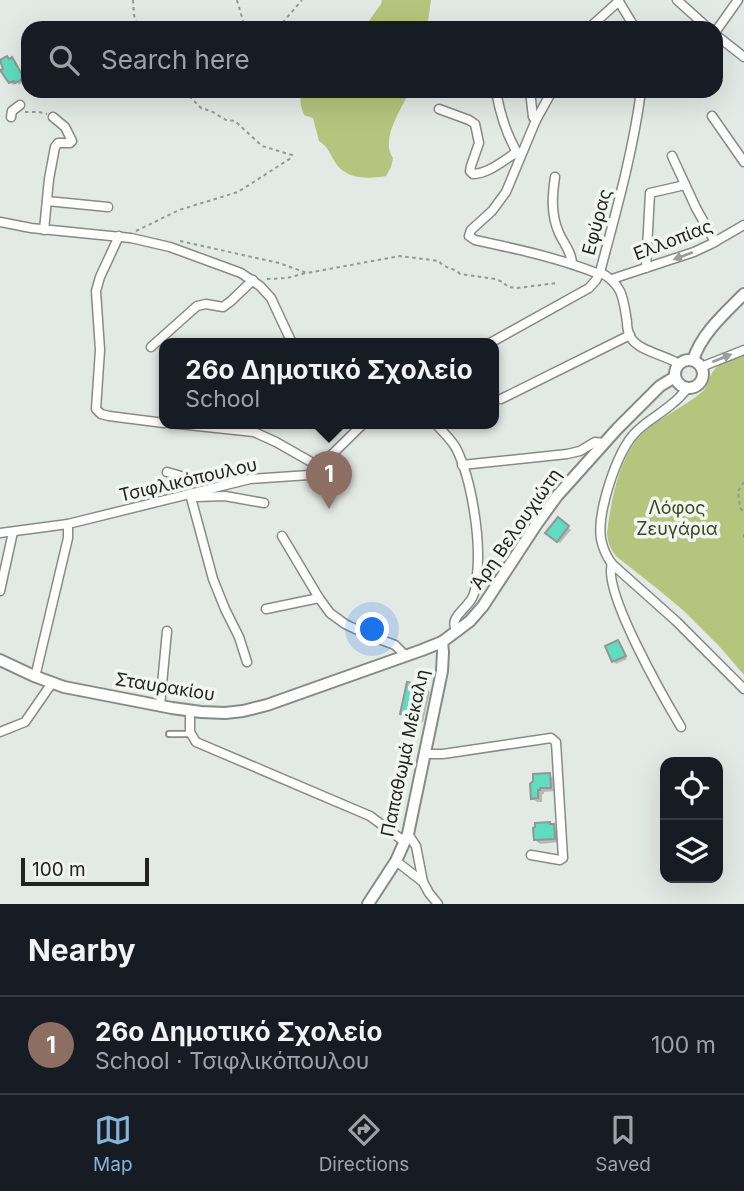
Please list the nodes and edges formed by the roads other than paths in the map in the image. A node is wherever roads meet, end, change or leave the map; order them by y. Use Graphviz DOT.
graph roads {
  1 [pos="677,0"];
  2 [pos="738,0"];
  3 [pos="619,1"];
  4 [pos="597,21"];
  5 [pos="629,21"];
  6 [pos="700,21"];
  7 [pos="723,22"];
  8 [pos="723,39"];
  9 [pos="744,57"];
  10 [pos="498,98"];
  11 [pos="531,98"];
  12 [pos="548,98"];
  13 [pos="640,98"];
  14 [pos="20,105"];
  15 [pos="439,109"];
  16 [pos="712,116"];
  17 [pos="11,117"];
  18 [pos="53,117"];
  19 [pos="537,120"];
  20 [pos="519,155"];
  21 [pos="672,156"];
  22 [pos="744,162"];
  23 [pos="555,177"];
  24 [pos="685,185"];
  25 [pos="47,201"];
  26 [pos="108,207"];
  27 [pos="0,222"];
  28 [pos="744,225"];
  29 [pos="44,230"];
  30 [pos="119,236"];
  31 [pos="715,243"];
  32 [pos="572,264"];
  33 [pos="646,268"];
  34 [pos="599,273"];
  35 [pos="612,279"];
  36 [pos="253,280"];
  37 [pos="744,294"];
  38 [pos="630,335"];
  39 [pos="161,338"];
  40 [pos="290,338"];
  41 [pos="499,338"];
  42 [pos="159,340"];
  43 [pos="151,347"];
  44 [pos="744,350"];
  45 [pos="678,364"];
  46 [pos="697,364"];
  47 [pos="675,377"];
  48 [pos="688,388"];
  49 [pos="501,399"];
  50 [pos="159,422"];
  51 [pos="225,429"];
  52 [pos="358,429"];
  53 [pos="440,429"];
  54 [pos="603,443"];
  55 [pos="462,466"];
  56 [pos="320,467"];
  57 [pos="167,472"];
  58 [pos="256,479"];
  59 [pos="190,494"];
  60 [pos="264,503"];
  61 [pos="68,524"];
  62 [pos="13,532"];
  63 [pos="0,533"];
  64 [pos="282,536"];
  65 [pos="612,564"];
  66 [pos="0,591"];
  67 [pos="318,598"];
  68 [pos="266,608"];
  69 [pos="167,631"];
  70 [pos="457,632"];
  71 [pos="442,642"];
  72 [pos="405,656"];
  73 [pos="0,660"];
  74 [pos="247,662"];
  75 [pos="35,677"];
  76 [pos="52,683"];
  77 [pos="744,689"];
  78 [pos="160,706"];
  79 [pos="190,711"];
  80 [pos="681,727"];
  81 [pos="0,732"];
  82 [pos="169,734"];
  83 [pos="191,734"];
  84 [pos="424,754"];
  85 [pos="406,838"];
  86 [pos="531,855"];
  87 [pos="396,861"];
  88 [pos="423,882"];
  89 [pos="368,904"];
  90 [pos="438,904"];
  1 -- 6 [label="street"];
  2 -- 7 [label="street"];
  3 -- 4 [label="street"];
  3 -- 5 [label="street"];
  8 -- 9 [label="street"];
  10 -- 20 [label="street"];
  11 -- 19 [label="street"];
  12 -- 19 [label="street"];
  13 -- 34 [label="street, Εφύρας"];
  14 -- 17 [label="street"];
  15 -- 20 [label="street"];
  16 -- 22 [label="street"];
  18 -- 25 [label="street"];
  19 -- 20 [label="street"];
  20 -- 32 [label="street"];
  21 -- 24 [label="street"];
  23 -- 32 [label="street"];
  24 -- 31 [label="street"];
  24 -- 33 [label="street"];
  25 -- 26 [label="street"];
  25 -- 29 [label="street"];
  27 -- 29 [label="street"];
  28 -- 31 [label="street, Ελλοπίας"];
  29 -- 30 [label="street"];
  30 -- 36 [label="street"];
  30 -- 50 [label="street"];
  31 -- 33 [label="street, Ελλοπίας, one-way"];
  32 -- 34 [label="street"];
  33 -- 35 [label="street, Ελλοπίας"];
  34 -- 35 [label="street, Εφύρας"];
  34 -- 41 [label="street"];
  35 -- 38 [label="street, Εφύρας"];
  36 -- 39 [label="street"];
  36 -- 40 [label="street"];
  37 -- 46 [label="street"];
  38 -- 45 [label="street"];
  38 -- 49 [label="street"];
  42 -- 43 [label="street"];
  46 -- 44 [label="street, one-way"];
  45 -- 46 [label="street"];
  45 -- 47 [label="street"];
  46 -- 48 [label="street"];
  47 -- 48 [label="street"];
  47 -- 54 [label="street, Άρη Βελουχιώτη"];
  48 -- 65 [label="street"];
  51 -- 56 [label="street"];
  52 -- 56 [label="street, Τσιφλικόπουλου"];
  53 -- 55 [label="street"];
  54 -- 55 [label="street"];
  54 -- 70 [label="street, Άρη Βελουχιώτη"];
  55 -- 70 [label="street"];
  56 -- 58 [label="street, Τσιφλικόπουλου"];
  57 -- 58 [label="street"];
  58 -- 59 [label="street, Τσιφλικόπουλου"];
  59 -- 60 [label="street"];
  59 -- 61 [label="street, Τσιφλικόπουλου"];
  59 -- 74 [label="street"];
  61 -- 62 [label="street, Τσιφλικόπουλου"];
  61 -- 75 [label="street"];
  62 -- 63 [label="street, Τσιφλικόπουλου"];
  62 -- 66 [label="street"];
  64 -- 67 [label="street"];
  65 -- 77 [label="street"];
  65 -- 80 [label="street"];
  67 -- 68 [label="street"];
  67 -- 72 [label="street"];
  69 -- 78 [label="street"];
  70 -- 71 [label="street, Άρη Βελουχιώτη"];
  71 -- 72 [label="street, Άρη Βελουχιώτη"];
  71 -- 84 [label="street, Παπαθωμά Μέκαλη"];
  72 -- 79 [label="street, Σταυρακίου"];
  73 -- 75 [label="street, Σταυρακίου"];
  75 -- 76 [label="street, Σταυρακίου"];
  76 -- 78 [label="street, Σταυρακίου"];
  76 -- 81 [label="street"];
  78 -- 79 [label="street, Σταυρακίου"];
  79 -- 83 [label="street"];
  82 -- 83 [label="lane"];
  83 -- 85 [label="street"];
  84 -- 85 [label="street, Παπαθωμά Μέκαλη"];
  84 -- 86 [label="street"];
  85 -- 87 [label="street, Παπαθωμά Μέκαλη"];
  85 -- 88 [label="street"];
  87 -- 88 [label="street"];
  87 -- 89 [label="street, Παπαθωμά Μέκαλη"];
  88 -- 90 [label="street"];
}
